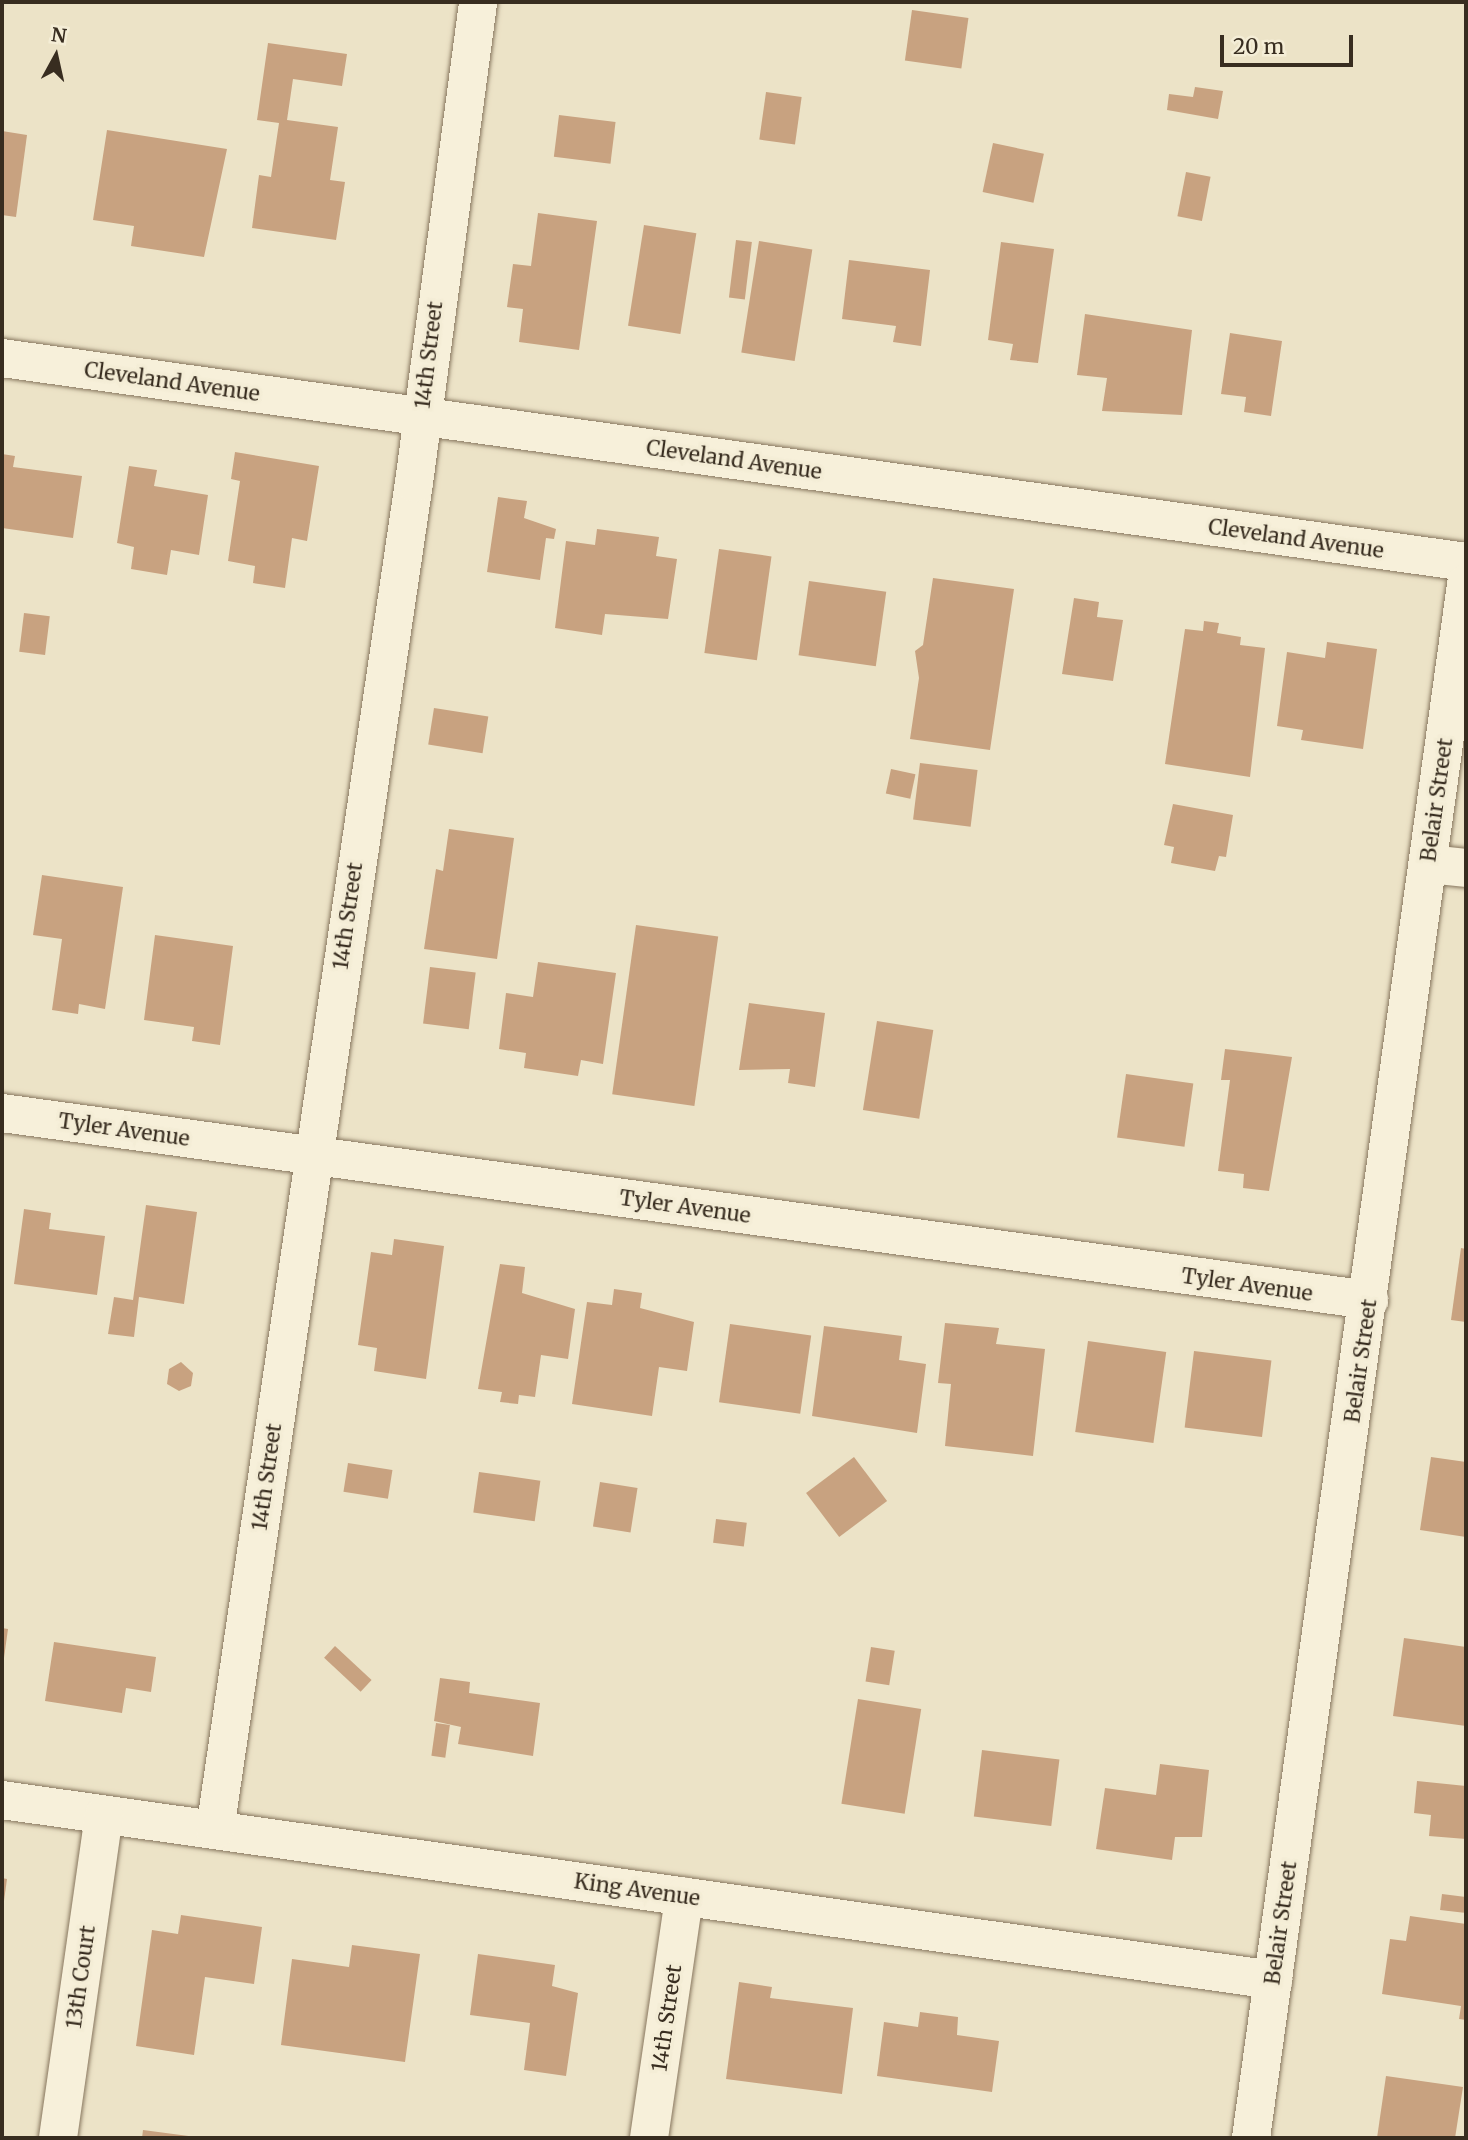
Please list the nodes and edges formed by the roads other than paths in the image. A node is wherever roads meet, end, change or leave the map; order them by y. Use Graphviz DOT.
graph roads {
  1 [pos="478,2"];
  2 [pos="2,358"];
  3 [pos="421,416"];
  4 [pos="1466,562"];
  5 [pos="1466,584"];
  6 [pos="1455,752"];
  7 [pos="1428,864"];
  8 [pos="1466,868"];
  9 [pos="2,1113"];
  10 [pos="314,1156"];
  11 [pos="1369,1300"];
  12 [pos="2,1800"];
  13 [pos="104,1815"];
  14 [pos="215,1830"];
  15 [pos="684,1897"];
  16 [pos="1273,1980"];
  17 [pos="58,2138"];
  18 [pos="649,2138"];
  19 [pos="1251,2138"];
  1 -- 3 [label="street, 14th Street"];
  2 -- 3 [label="street, Cleveland Avenue"];
  3 -- 4 [label="street, Cleveland Avenue"];
  3 -- 10 [label="street, 14th Street"];
  5 -- 6 [label="street, Belair Street"];
  6 -- 7 [label="street, Belair Street"];
  7 -- 8 [label="street"];
  7 -- 11 [label="street, Belair Street"];
  9 -- 10 [label="street, Tyler Avenue"];
  10 -- 11 [label="street, Tyler Avenue"];
  10 -- 14 [label="street, 14th Street"];
  11 -- 16 [label="street, Belair Street"];
  12 -- 13 [label="street, King Avenue"];
  13 -- 14 [label="street, King Avenue"];
  13 -- 17 [label="street, 13th Court"];
  14 -- 15 [label="street, King Avenue"];
  15 -- 16 [label="street, King Avenue"];
  15 -- 18 [label="street, 14th Street"];
  16 -- 19 [label="street, Belair Street"];
}
